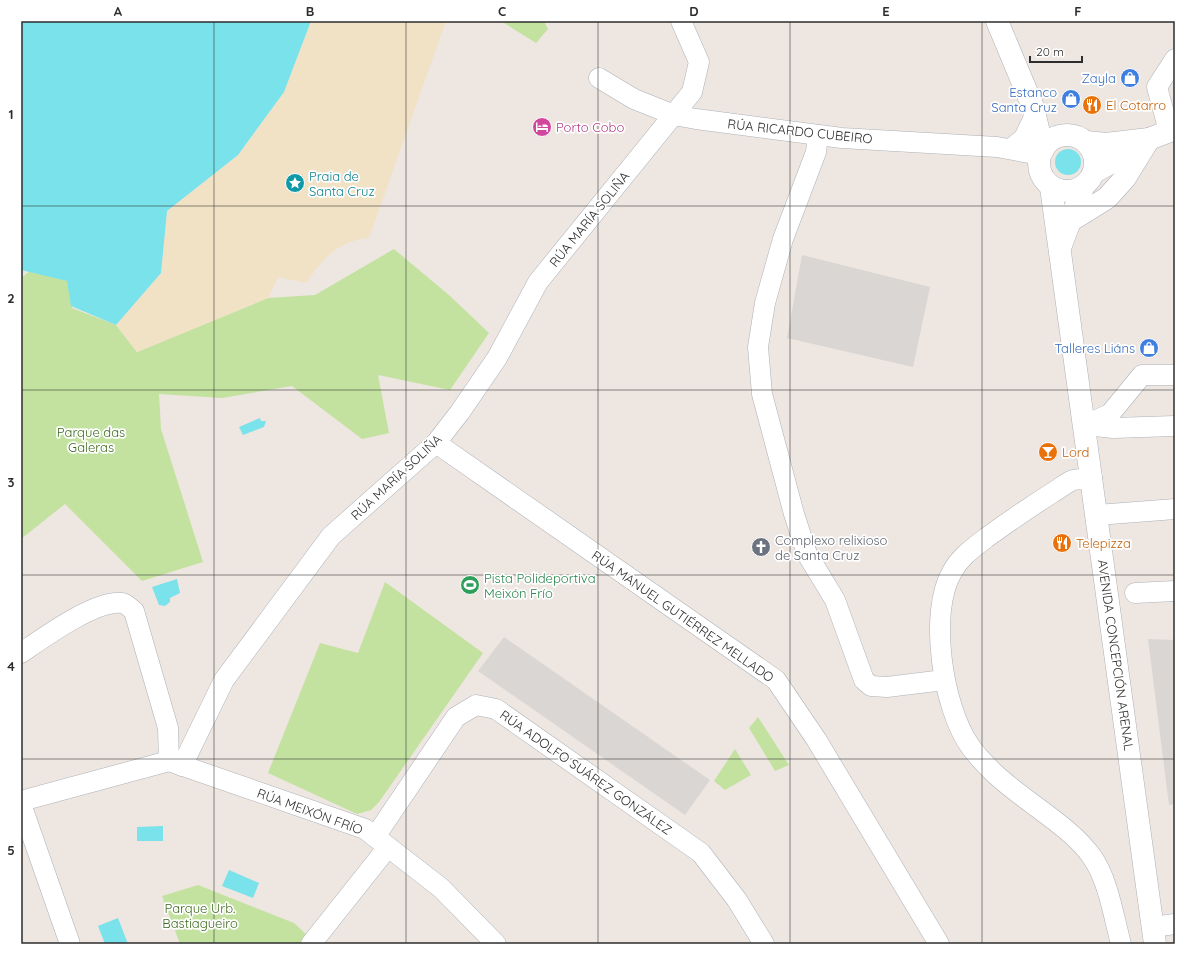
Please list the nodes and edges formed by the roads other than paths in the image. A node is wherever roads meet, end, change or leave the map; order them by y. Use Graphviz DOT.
graph roads {
  1 [pos="681,21"];
  2 [pos="997,21"];
  3 [pos="1175,59"];
  4 [pos="599,78"];
  5 [pos="1034,111"];
  6 [pos="674,115"];
  7 [pos="818,135"];
  8 [pos="1061,136"];
  9 [pos="1159,136"];
  10 [pos="1086,142"];
  11 [pos="1011,149"];
  12 [pos="1041,152"];
  13 [pos="1088,180"];
  14 [pos="1051,186"];
  15 [pos="1070,221"];
  16 [pos="1060,248"];
  17 [pos="1175,375"];
  18 [pos="1085,425"];
  19 [pos="1175,426"];
  20 [pos="436,443"];
  21 [pos="1092,478"];
  22 [pos="1175,509"];
  23 [pos="1097,515"];
  24 [pos="1175,591"];
  25 [pos="1135,593"];
  26 [pos="21,653"];
  27 [pos="944,680"];
  28 [pos="176,763"];
  29 [pos="21,801"];
  30 [pos="21,804"];
  31 [pos="382,842"];
  32 [pos="1175,924"];
  33 [pos="1154,935"];
  34 [pos="70,944"];
  35 [pos="311,944"];
  36 [pos="496,944"];
  37 [pos="764,944"];
  38 [pos="939,944"];
  39 [pos="1121,944"];
  1 -- 6 [label="street, RÚA MARÍA SOLIÑA"];
  2 -- 5 [label="main road, AVENIDA CONCEPCIÓN ARENAL"];
  3 -- 9 [label="street"];
  4 -- 6 [label="street, RÚA RICARDO CUBEIRO"];
  5 -- 8 [label="main road, AVENIDA CONCEPCIÓN ARENAL"];
  5 -- 11 [label="street"];
  5 -- 12 [label="main road, AVENIDA CONCEPCIÓN ARENAL"];
  6 -- 7 [label="street, RÚA RICARDO CUBEIRO"];
  6 -- 20 [label="street, RÚA MARÍA SOLIÑA"];
  7 -- 11 [label="street, RÚA RICARDO CUBEIRO"];
  7 -- 27 [label="street"];
  8 -- 10 [label="main road"];
  8 -- 12 [label="main road"];
  9 -- 10 [label="main road"];
  9 -- 13 [label="main road"];
  9 -- 15 [label="main road"];
  10 -- 13 [label="main road, AVENIDA CONCEPCIÓN ARENAL"];
  11 -- 12 [label="street, RÚA RICARDO CUBEIRO"];
  12 -- 14 [label="main road, AVENIDA CONCEPCIÓN ARENAL"];
  13 -- 14 [label="main road"];
  13 -- 15 [label="main road, AVENIDA CONCEPCIÓN ARENAL"];
  14 -- 16 [label="main road, AVENIDA CONCEPCIÓN ARENAL"];
  15 -- 16 [label="main road, AVENIDA CONCEPCIÓN ARENAL"];
  16 -- 18 [label="main road, AVENIDA CONCEPCIÓN ARENAL"];
  17 -- 18 [label="street"];
  18 -- 19 [label="street"];
  18 -- 21 [label="main road, AVENIDA CONCEPCIÓN ARENAL"];
  20 -- 28 [label="street, RÚA MARÍA SOLIÑA"];
  20 -- 38 [label="street, RÚA MANUEL GUTIÉRREZ MELLADO"];
  21 -- 23 [label="main road, AVENIDA CONCEPCIÓN ARENAL"];
  21 -- 27 [label="street"];
  22 -- 23 [label="street"];
  23 -- 33 [label="main road, AVENIDA CONCEPCIÓN ARENAL"];
  24 -- 25 [label="street"];
  26 -- 28 [label="street"];
  27 -- 39 [label="street"];
  28 -- 29 [label="street"];
  28 -- 31 [label="street, RÚA MEIXÓN FRÍO"];
  30 -- 34 [label="street"];
  31 -- 35 [label="street, RÚA ADOLFO SUÁREZ GONZÁLEZ"];
  31 -- 36 [label="street, RÚA MEIXÓN FRÍO"];
  31 -- 37 [label="street, RÚA ADOLFO SUÁREZ GONZÁLEZ"];
  32 -- 33 [label="street"];
}
